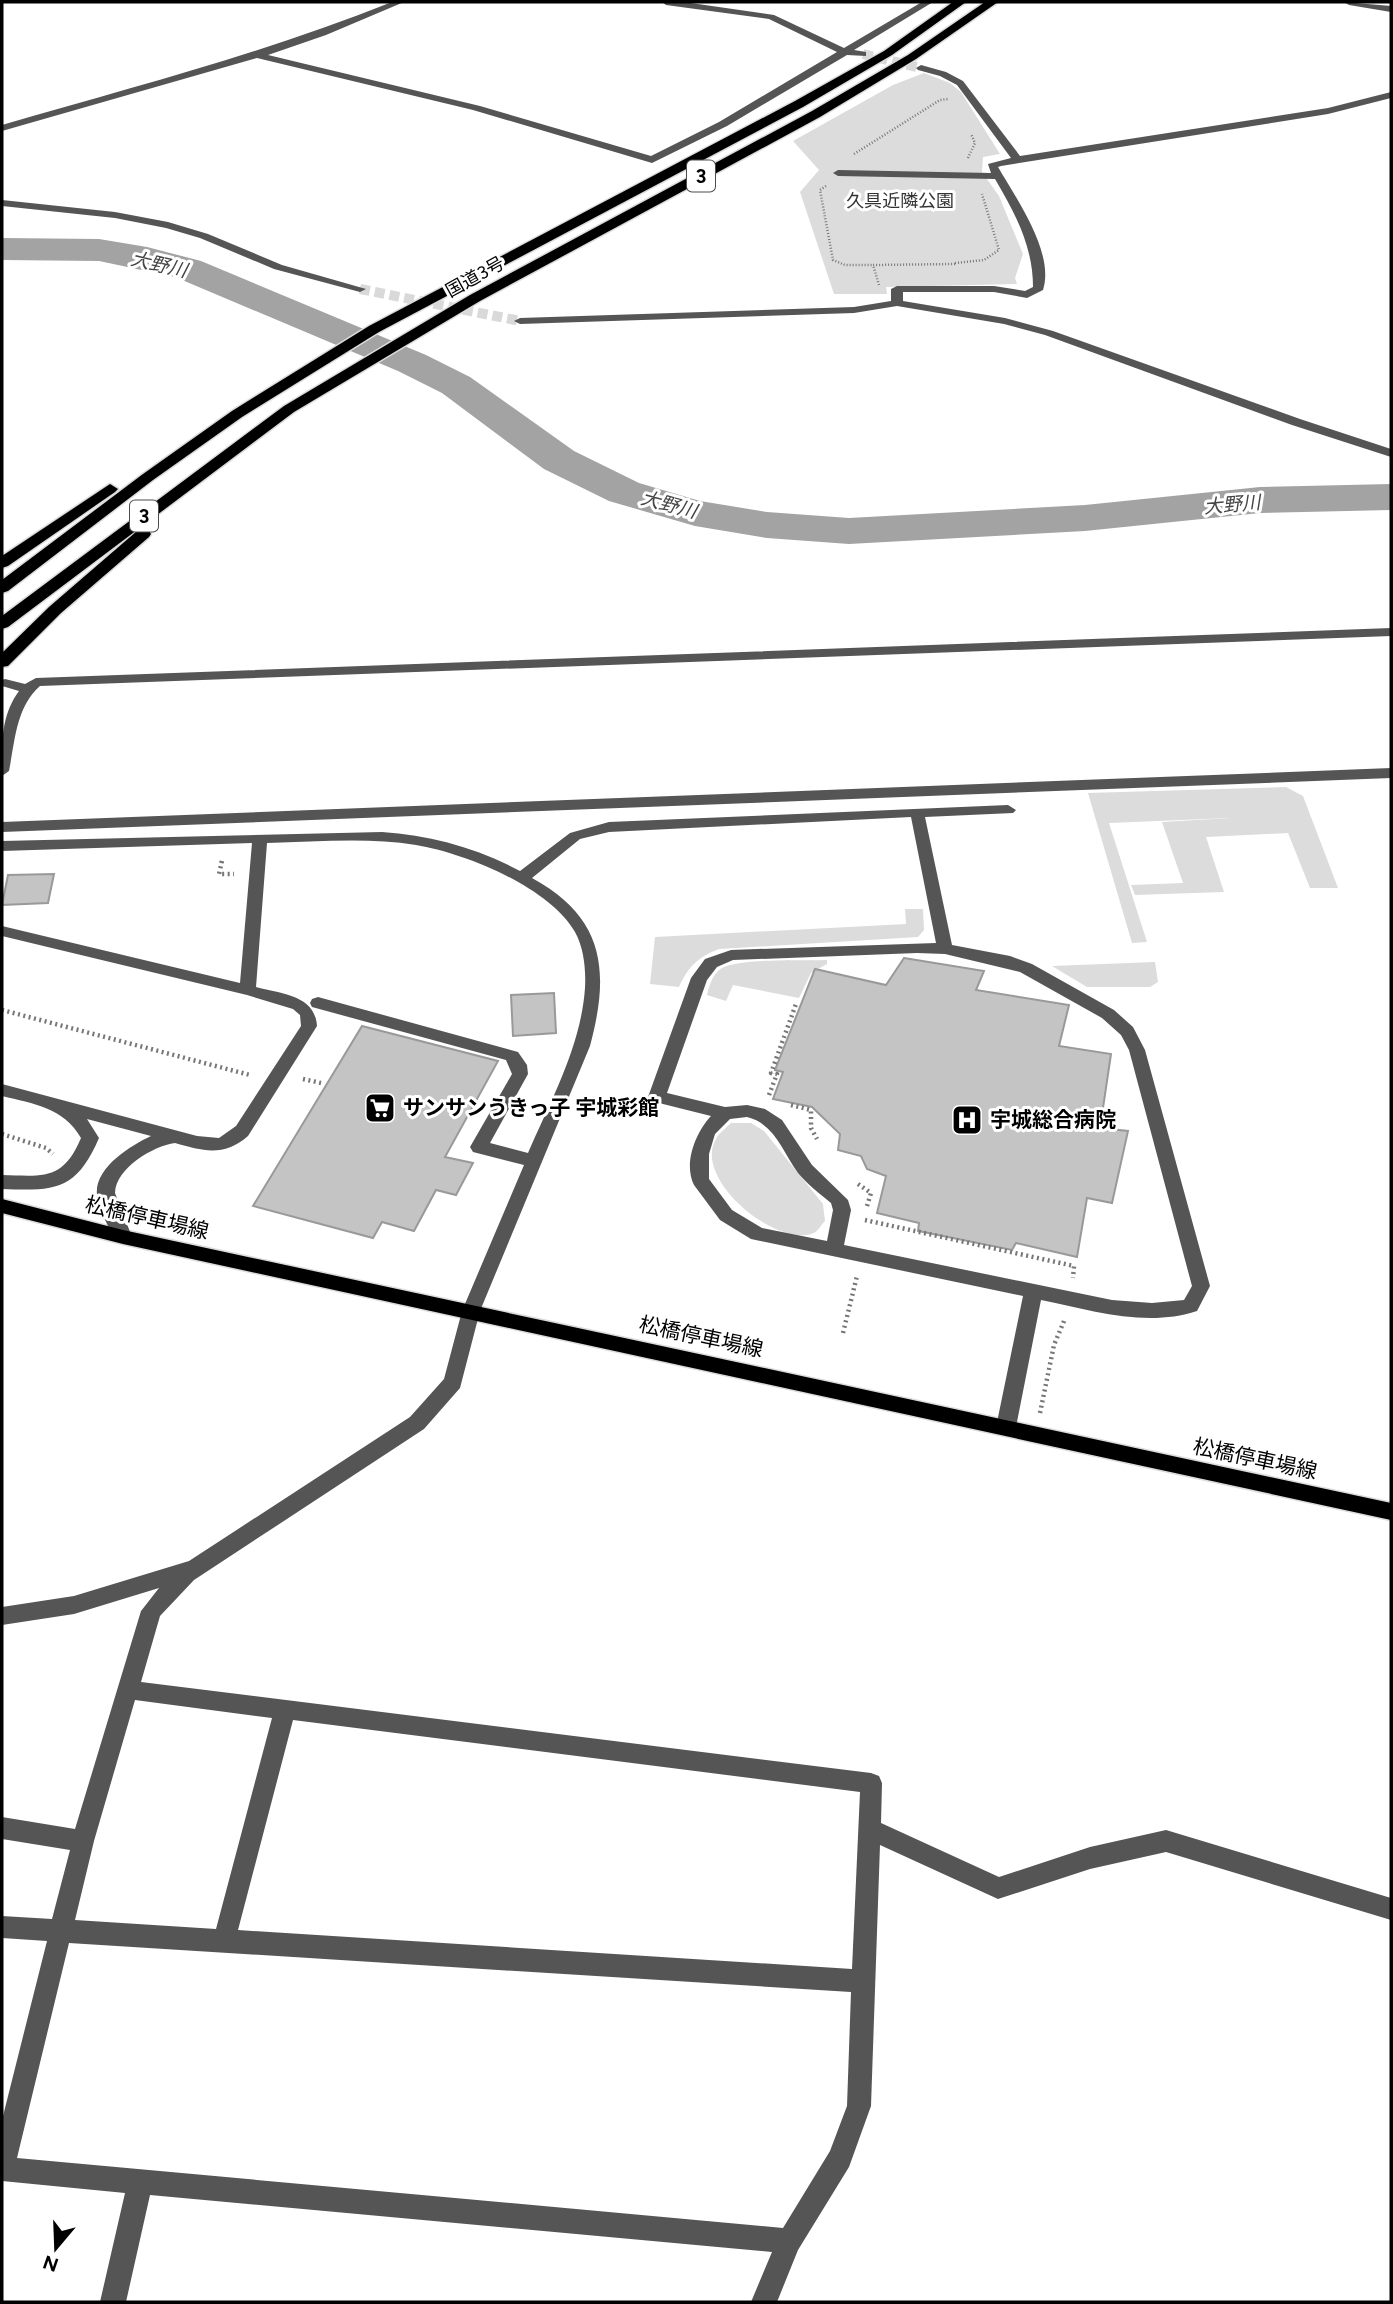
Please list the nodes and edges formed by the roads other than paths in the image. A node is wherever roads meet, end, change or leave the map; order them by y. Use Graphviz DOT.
graph roads {
  1 [pos="399,2"];
  2 [pos="667,2"];
  3 [pos="928,2"];
  4 [pos="960,2"];
  5 [pos="992,2"];
  6 [pos="1349,2"];
  7 [pos="1391,9"];
  8 [pos="842,51"];
  9 [pos="863,54"];
  10 [pos="257,55"];
  11 [pos="921,68"];
  12 [pos="1391,95"];
  13 [pos="2,128"];
  14 [pos="1017,159"];
  15 [pos="995,171"];
  16 [pos="837,178"];
  17 [pos="2,203"];
  18 [pos="360,289"];
  19 [pos="897,303"];
  20 [pos="520,321"];
  21 [pos="294,412"];
  22 [pos="237,414"];
  23 [pos="1391,453"];
  24 [pos="2,563"];
  25 [pos="2,588"];
  26 [pos="2,625"];
  27 [pos="1391,632"];
  28 [pos="2,662"];
  29 [pos="5,683"];
  30 [pos="26,689"];
  31 [pos="7,723"];
  32 [pos="2,771"];
  33 [pos="1391,773"];
  34 [pos="1008,810"];
  35 [pos="917,812"];
  36 [pos="2,827"];
  37 [pos="260,839"];
  38 [pos="2,846"];
  39 [pos="520,879"];
  40 [pos="2,931"];
  41 [pos="945,949"];
  42 [pos="248,990"];
  43 [pos="318,1003"];
  44 [pos="2,1090"];
  45 [pos="65,1106"];
  46 [pos="725,1113"];
  47 [pos="174,1136"];
  48 [pos="535,1161"];
  49 [pos="2,1182"];
  50 [pos="2,1206"];
  51 [pos="123,1237"];
  52 [pos="834,1250"];
  53 [pos="1033,1291"];
  54 [pos="471,1311"];
  55 [pos="1006,1427"];
  56 [pos="1391,1512"];
  57 [pos="188,1573"];
  58 [pos="2,1616"];
  59 [pos="129,1690"];
  60 [pos="285,1710"];
  61 [pos="2,1828"];
  62 [pos="869,1829"];
  63 [pos="83,1841"];
  64 [pos="1391,1909"];
  65 [pos="2,1927"];
  66 [pos="61,1931"];
  67 [pos="224,1941"];
  68 [pos="863,1981"];
  69 [pos="2,2168"];
  70 [pos="139,2182"];
  71 [pos="789,2241"];
  72 [pos="113,2302"];
  73 [pos="764,2302"];
  1 -- 10 [label="street"];
  2 -- 8 [label="street"];
  3 -- 8 [label="street"];
  4 -- 22 [label="highway, 国道3号 / 3"];
  5 -- 21 [label="highway, 国道3号 / 3"];
  6 -- 7 [label="street"];
  8 -- 9 [label="street"];
  8 -- 10 [label="street"];
  10 -- 13 [label="street"];
  11 -- 14 [label="street"];
  12 -- 14 [label="street"];
  14 -- 15 [label="street"];
  15 -- 16 [label="street"];
  15 -- 19 [label="street"];
  17 -- 18 [label="street"];
  19 -- 20 [label="street"];
  19 -- 23 [label="street"];
  21 -- 26 [label="highway, 3"];
  21 -- 28 [label="highway"];
  22 -- 24 [label="highway"];
  22 -- 25 [label="highway, 国道3号 / 3"];
  27 -- 30 [label="street"];
  29 -- 30 [label="street"];
  30 -- 31 [label="street"];
  31 -- 32 [label="street"];
  33 -- 36 [label="street"];
  34 -- 35 [label="street"];
  35 -- 39 [label="street"];
  35 -- 41 [label="street"];
  37 -- 38 [label="street"];
  37 -- 39 [label="street"];
  37 -- 42 [label="street"];
  39 -- 48 [label="street"];
  40 -- 42 [label="street"];
  41 -- 46 [label="street"];
  41 -- 53 [label="street"];
  42 -- 47 [label="street"];
  43 -- 48 [label="street"];
  44 -- 45 [label="street"];
  45 -- 47 [label="street"];
  45 -- 49 [label="street"];
  46 -- 52 [label="street"];
  46 -- 52 [label="street"];
  47 -- 51 [label="street"];
  48 -- 54 [label="street"];
  50 -- 51 [label="main road, 松橋停車場線"];
  51 -- 54 [label="main road, 松橋停車場線"];
  52 -- 53 [label="street"];
  53 -- 55 [label="street"];
  54 -- 55 [label="main road, 松橋停車場線"];
  54 -- 57 [label="street"];
  55 -- 56 [label="main road, 松橋停車場線"];
  57 -- 58 [label="street"];
  57 -- 59 [label="street"];
  59 -- 60 [label="street"];
  59 -- 63 [label="street"];
  60 -- 62 [label="street"];
  60 -- 67 [label="street"];
  61 -- 63 [label="street"];
  62 -- 64 [label="street"];
  62 -- 68 [label="street"];
  63 -- 66 [label="street"];
  65 -- 66 [label="street"];
  66 -- 67 [label="street"];
  66 -- 69 [label="street"];
  67 -- 68 [label="street"];
  68 -- 71 [label="street"];
  69 -- 70 [label="street"];
  70 -- 71 [label="street"];
  70 -- 72 [label="street"];
  71 -- 73 [label="street"];
}
